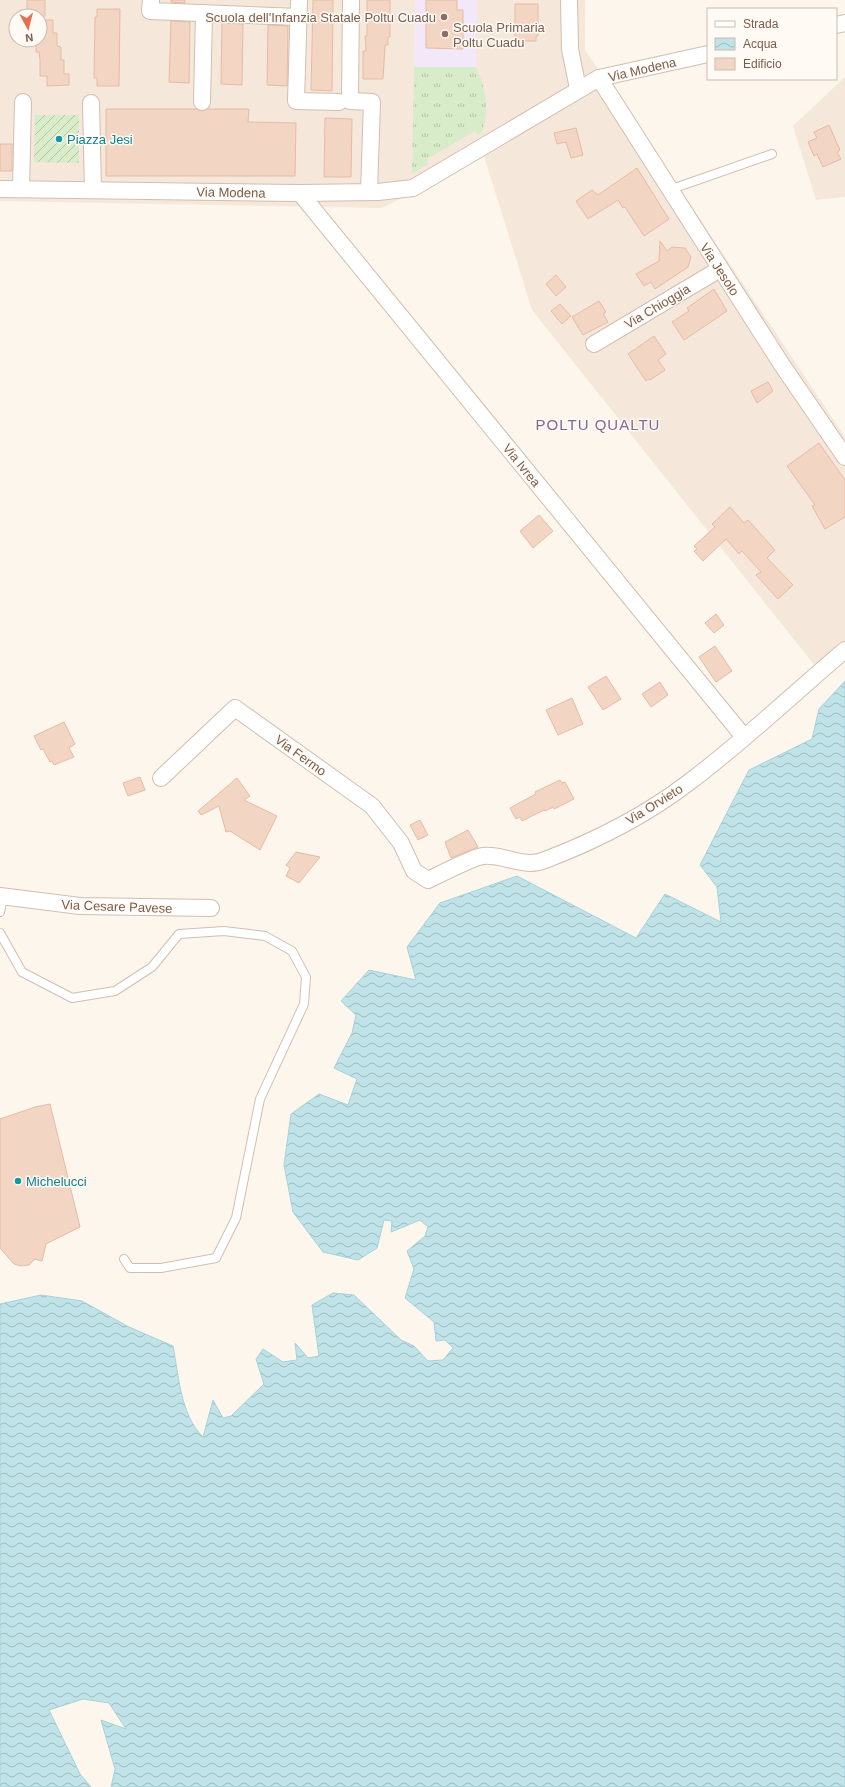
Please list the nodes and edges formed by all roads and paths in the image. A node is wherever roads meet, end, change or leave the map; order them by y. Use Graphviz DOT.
graph roads {
  1 [pos="151,0"];
  2 [pos="299,0"];
  3 [pos="351,0"];
  4 [pos="569,0"];
  5 [pos="204,13"];
  6 [pos="299,17"];
  7 [pos="707,54"];
  8 [pos="599,78"];
  9 [pos="578,89"];
  10 [pos="23,102"];
  11 [pos="202,102"];
  12 [pos="339,102"];
  13 [pos="92,103"];
  14 [pos="772,154"];
  15 [pos="0,189"];
  16 [pos="21,189"];
  17 [pos="93,190"];
  18 [pos="669,190"];
  19 [pos="369,192"];
  20 [pos="300,193"];
  21 [pos="720,269"];
  22 [pos="594,344"];
  23 [pos="845,457"];
  24 [pos="845,650"];
  25 [pos="744,736"];
  26 [pos="161,778"];
  27 [pos="428,880"];
  28 [pos="1,896"];
  29 [pos="211,908"];
  30 [pos="0,912"];
  31 [pos="0,933"];
  32 [pos="124,1259"];
  1 -- 5 [label="street"];
  2 -- 6 [label="street"];
  3 -- 19 [label="street"];
  4 -- 9 [label="street"];
  5 -- 6 [label="street"];
  5 -- 11 [label="street"];
  6 -- 12 [label="street"];
  7 -- 8 [label="street, Via Modena"];
  8 -- 9 [label="street, Via Modena"];
  8 -- 18 [label="street, Via Jesolo"];
  9 -- 19 [label="street, Via Modena"];
  10 -- 16 [label="street"];
  13 -- 17 [label="street"];
  14 -- 18 [label="lane"];
  15 -- 16 [label="street, Via Modena"];
  16 -- 17 [label="street, Via Modena"];
  17 -- 20 [label="street, Via Modena"];
  18 -- 21 [label="street, Via Jesolo"];
  19 -- 20 [label="street, Via Modena"];
  20 -- 25 [label="street, Via Ivrea"];
  21 -- 22 [label="street, Via Chioggia"];
  21 -- 23 [label="street, Via Jesolo"];
  24 -- 25 [label="street, Via Orvieto"];
  25 -- 27 [label="street, Via Orvieto"];
  26 -- 27 [label="street, Via Fermo"];
  28 -- 29 [label="street, Via Cesare Pavese"];
  28 -- 30 [label="lane"];
  31 -- 32 [label="lane"];
}
